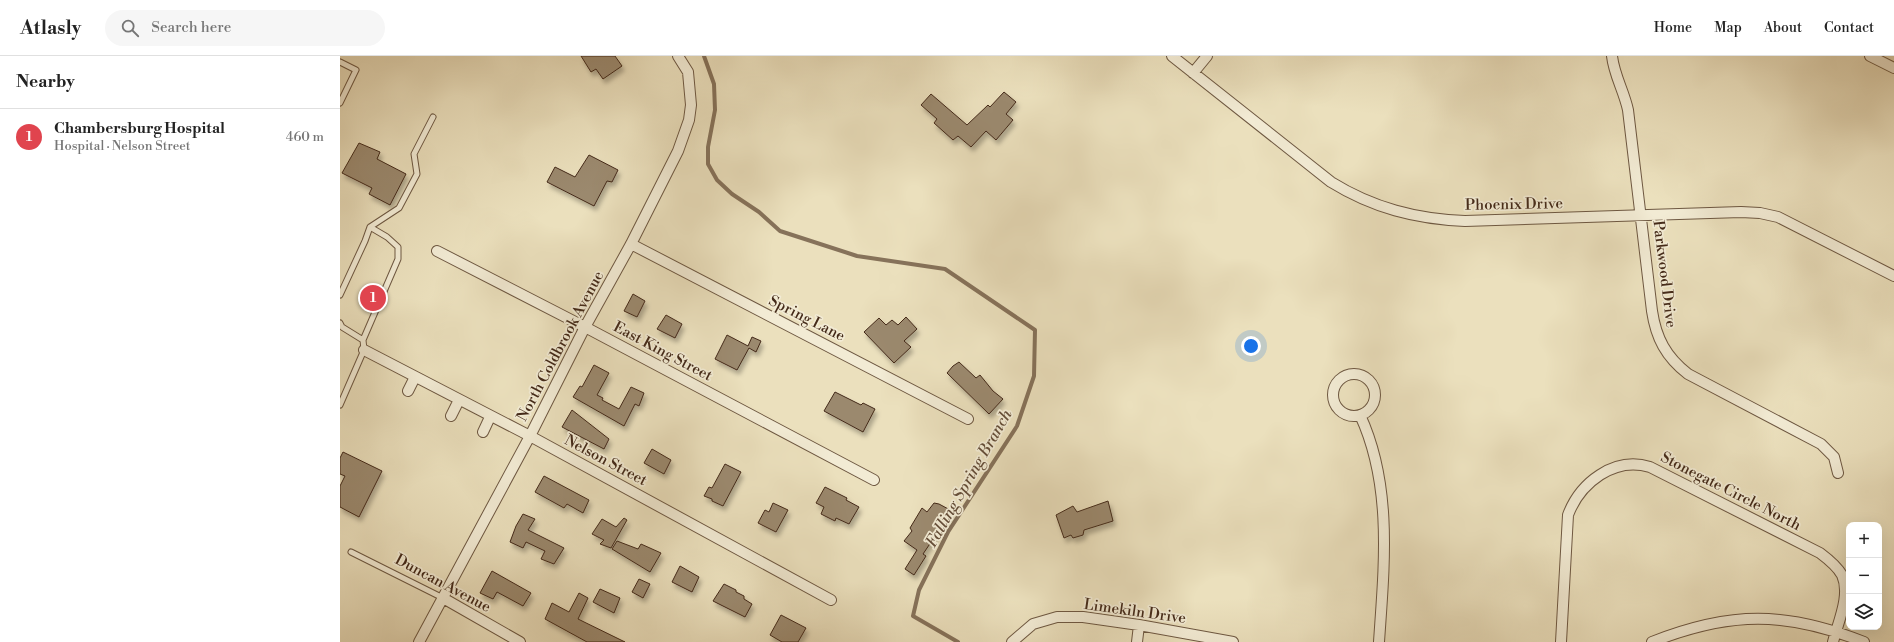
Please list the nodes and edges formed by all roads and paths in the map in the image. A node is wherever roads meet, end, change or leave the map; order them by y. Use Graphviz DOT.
graph roads {
  1 [pos="678,56"];
  2 [pos="1172,56"];
  3 [pos="1207,56"];
  4 [pos="1612,56"];
  5 [pos="1870,56"];
  6 [pos="340,62"];
  7 [pos="1894,68"];
  8 [pos="1193,73"];
  9 [pos="340,103"];
  10 [pos="433,117"];
  11 [pos="1642,215"];
  12 [pos="370,227"];
  13 [pos="631,244"];
  14 [pos="437,251"];
  15 [pos="1894,276"];
  16 [pos="340,295"];
  17 [pos="340,323"];
  18 [pos="585,327"];
  19 [pos="364,345"];
  20 [pos="415,377"];
  21 [pos="408,391"];
  22 [pos="459,400"];
  23 [pos="340,405"];
  24 [pos="1360,415"];
  25 [pos="451,416"];
  26 [pos="490,417"];
  27 [pos="968,419"];
  28 [pos="483,432"];
  29 [pos="530,436"];
  30 [pos="1838,473"];
  31 [pos="874,480"];
  32 [pos="351,552"];
  33 [pos="443,598"];
  34 [pos="831,600"];
  35 [pos="1139,625"];
  36 [pos="1836,631"];
  37 [pos="419,642"];
  38 [pos="520,642"];
  39 [pos="1012,642"];
  40 [pos="1137,642"];
  41 [pos="1233,642"];
  42 [pos="1380,642"];
  43 [pos="1561,642"];
  44 [pos="1652,642"];
  45 [pos="1833,642"];
  46 [pos="1864,642"];
  1 -- 13 [label="street, North Coldbrook Avenue"];
  2 -- 8 [label="street, Phoenix Drive"];
  3 -- 8 [label="street"];
  4 -- 11 [label="street, Parkwood Drive"];
  5 -- 7 [label="street"];
  6 -- 9 [label="lane"];
  8 -- 11 [label="street, Phoenix Drive"];
  10 -- 12 [label="lane"];
  11 -- 15 [label="street, Phoenix Drive"];
  11 -- 30 [label="street, Parkwood Drive"];
  12 -- 16 [label="lane"];
  12 -- 19 [label="lane"];
  13 -- 18 [label="street, North Coldbrook Avenue"];
  13 -- 27 [label="street, Spring Lane"];
  14 -- 18 [label="street, East King Street"];
  17 -- 19 [label="lane"];
  18 -- 29 [label="street, North Coldbrook Avenue"];
  18 -- 31 [label="street, East King Street"];
  19 -- 20 [label="street, Nelson Street"];
  19 -- 23 [label="lane"];
  20 -- 21 [label="street"];
  20 -- 22 [label="street, Nelson Street"];
  22 -- 25 [label="street"];
  22 -- 26 [label="street, Nelson Street"];
  24 -- 24 [label="street"];
  24 -- 42 [label="street"];
  26 -- 28 [label="street"];
  26 -- 29 [label="street, Nelson Street"];
  29 -- 33 [label="street, North Coldbrook Avenue"];
  29 -- 34 [label="street, Nelson Street"];
  32 -- 33 [label="lane, Duncan Avenue"];
  33 -- 37 [label="street, North Coldbrook Avenue"];
  33 -- 38 [label="street, Duncan Avenue"];
  35 -- 39 [label="street, Limekiln Drive"];
  35 -- 40 [label="street"];
  35 -- 41 [label="street, Limekiln Drive"];
  36 -- 43 [label="street, Stonegate Circle North"];
  36 -- 44 [label="street"];
  36 -- 45 [label="street, Stonegate Circle North"];
  36 -- 46 [label="street"];
}
